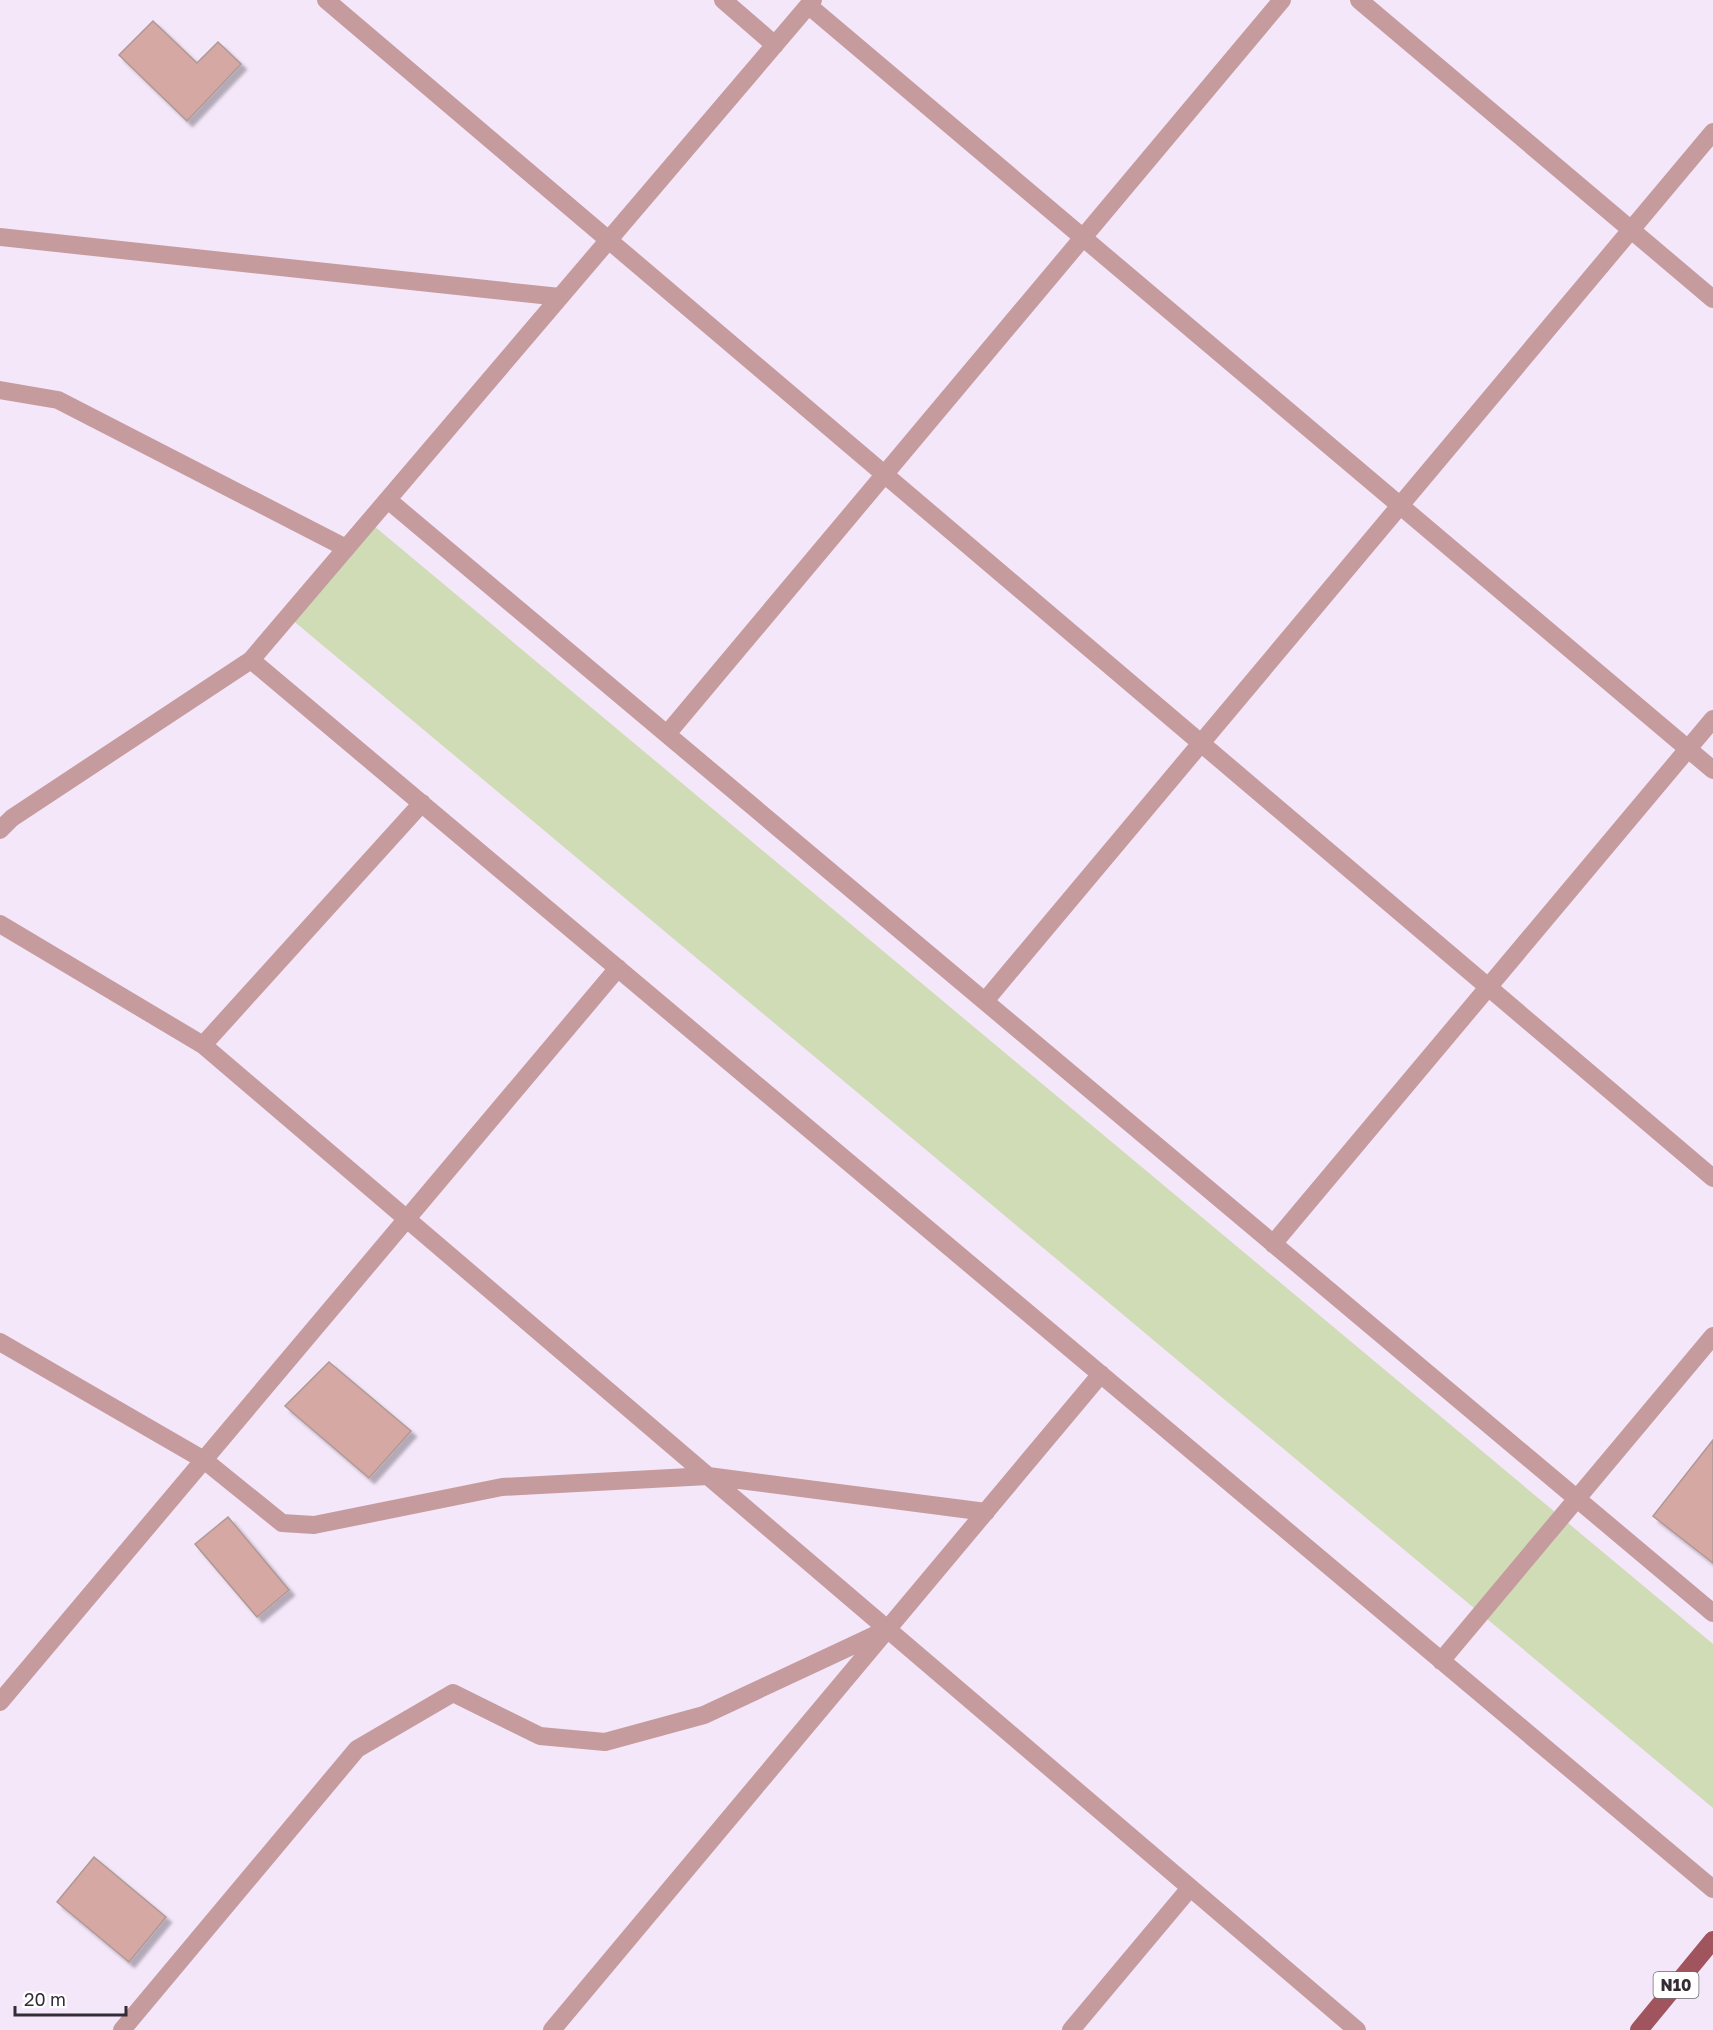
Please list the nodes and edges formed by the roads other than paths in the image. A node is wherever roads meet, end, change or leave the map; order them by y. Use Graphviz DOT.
graph roads {
  1 [pos="326,0"];
  2 [pos="723,0"];
  3 [pos="1282,0"];
  4 [pos="1359,0"];
  5 [pos="811,3"];
  6 [pos="775,45"];
  7 [pos="1713,132"];
  8 [pos="1631,230"];
  9 [pos="0,237"];
  10 [pos="1083,238"];
  11 [pos="608,240"];
  12 [pos="560,297"];
  13 [pos="1713,299"];
  14 [pos="0,390"];
  15 [pos="885,474"];
  16 [pos="388,500"];
  17 [pos="1400,506"];
  18 [pos="346,548"];
  19 [pos="251,660"];
  20 [pos="1713,719"];
  21 [pos="667,734"];
  22 [pos="1201,743"];
  23 [pos="1688,749"];
  24 [pos="1713,770"];
  25 [pos="422,803"];
  26 [pos="0,830"];
  27 [pos="0,924"];
  28 [pos="618,968"];
  29 [pos="1488,987"];
  30 [pos="985,1001"];
  31 [pos="203,1045"];
  32 [pos="1713,1178"];
  33 [pos="407,1219"];
  34 [pos="1273,1244"];
  35 [pos="1713,1336"];
  36 [pos="0,1342"];
  37 [pos="1101,1374"];
  38 [pos="204,1460"];
  39 [pos="708,1476"];
  40 [pos="1576,1499"];
  41 [pos="986,1512"];
  42 [pos="1713,1613"];
  43 [pos="888,1629"];
  44 [pos="1441,1661"];
  45 [pos="0,1702"];
  46 [pos="1190,1888"];
  47 [pos="1713,1888"];
  48 [pos="1713,1940"];
  49 [pos="122,2030"];
  50 [pos="552,2030"];
  51 [pos="1071,2030"];
  52 [pos="1357,2030"];
  53 [pos="1639,2030"];
  1 -- 11 [label="street"];
  2 -- 6 [label="street"];
  3 -- 10 [label="street"];
  4 -- 8 [label="street"];
  5 -- 6 [label="street"];
  5 -- 10 [label="street"];
  6 -- 11 [label="street"];
  7 -- 8 [label="street"];
  8 -- 13 [label="street"];
  8 -- 17 [label="street"];
  9 -- 12 [label="street"];
  10 -- 15 [label="street"];
  10 -- 17 [label="street"];
  11 -- 12 [label="street"];
  11 -- 15 [label="street"];
  12 -- 16 [label="street"];
  14 -- 18 [label="street"];
  15 -- 21 [label="street"];
  15 -- 22 [label="street"];
  16 -- 18 [label="street"];
  16 -- 21 [label="street"];
  17 -- 22 [label="street"];
  17 -- 23 [label="street"];
  18 -- 19 [label="street"];
  19 -- 25 [label="street"];
  19 -- 26 [label="street"];
  20 -- 23 [label="street"];
  21 -- 30 [label="street"];
  22 -- 29 [label="street"];
  22 -- 30 [label="street"];
  23 -- 24 [label="street"];
  23 -- 29 [label="street"];
  25 -- 28 [label="street"];
  25 -- 31 [label="street"];
  27 -- 31 [label="street"];
  28 -- 33 [label="street"];
  28 -- 37 [label="street"];
  29 -- 32 [label="street"];
  29 -- 34 [label="street"];
  30 -- 34 [label="street"];
  31 -- 33 [label="street"];
  33 -- 38 [label="street"];
  33 -- 39 [label="street"];
  34 -- 40 [label="street"];
  35 -- 40 [label="street"];
  36 -- 38 [label="street"];
  37 -- 41 [label="street"];
  37 -- 44 [label="street"];
  38 -- 39 [label="street"];
  38 -- 45 [label="street"];
  39 -- 41 [label="street"];
  39 -- 43 [label="street"];
  40 -- 42 [label="street"];
  40 -- 44 [label="street"];
  41 -- 43 [label="street"];
  43 -- 46 [label="street"];
  43 -- 49 [label="street"];
  43 -- 50 [label="street"];
  44 -- 47 [label="street"];
  46 -- 51 [label="street"];
  46 -- 52 [label="street"];
  48 -- 53 [label="main road, N10"];
}
